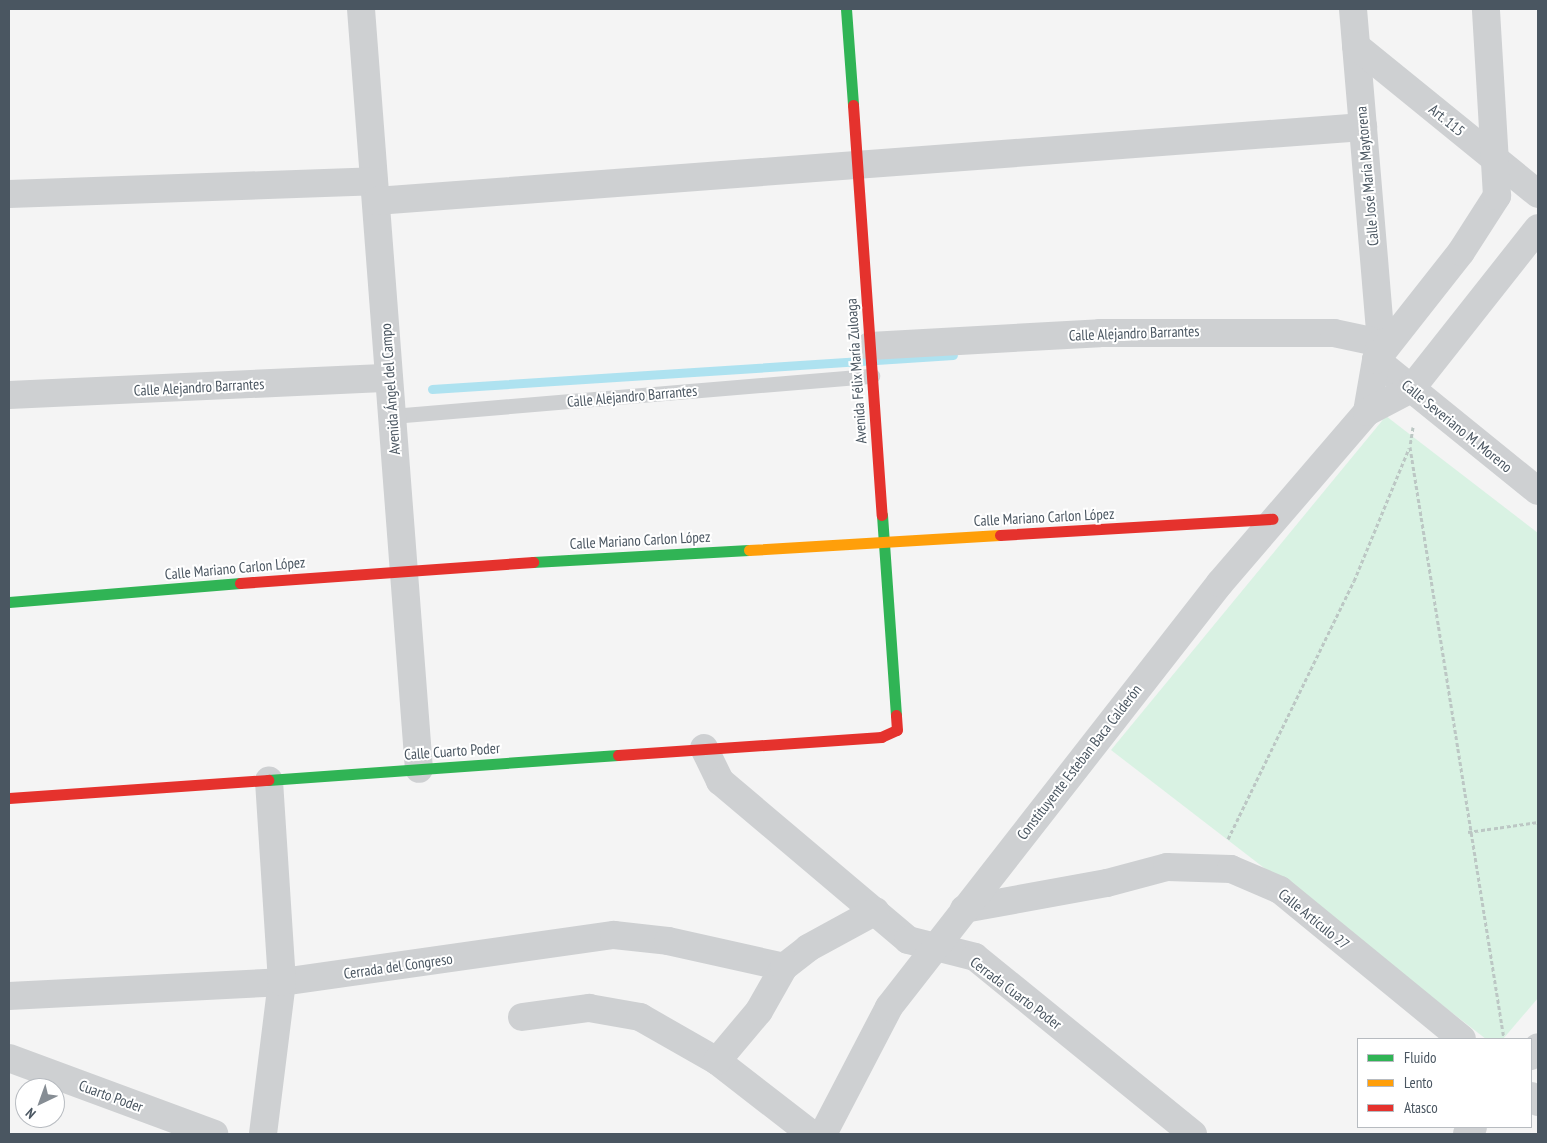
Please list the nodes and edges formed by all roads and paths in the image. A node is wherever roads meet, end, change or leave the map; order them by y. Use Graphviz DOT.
graph roads {
  1 [pos="361,9"];
  2 [pos="846,9"];
  3 [pos="1353,9"];
  4 [pos="1486,9"];
  5 [pos="1356,46"];
  6 [pos="1363,127"];
  7 [pos="1495,160"];
  8 [pos="857,165"];
  9 [pos="375,191"];
  10 [pos="9,194"];
  11 [pos="1538,194"];
  12 [pos="1538,228"];
  13 [pos="870,346"];
  14 [pos="1379,352"];
  15 [pos="872,376"];
  16 [pos="389,378"];
  17 [pos="1414,392"];
  18 [pos="9,395"];
  19 [pos="1367,412"];
  20 [pos="392,416"];
  21 [pos="1410,447"];
  22 [pos="1538,491"];
  23 [pos="1273,519"];
  24 [pos="883,540"];
  25 [pos="404,570"];
  26 [pos="9,602"];
  27 [pos="897,730"];
  28 [pos="704,748"];
  29 [pos="419,769"];
  30 [pos="269,780"];
  31 [pos="9,798"];
  32 [pos="1538,822"];
  33 [pos="1468,832"];
  34 [pos="1214,866"];
  35 [pos="964,909"];
  36 [pos="876,911"];
  37 [pos="934,947"];
  38 [pos="784,968"];
  39 [pos="282,982"];
  40 [pos="9,996"];
  41 [pos="522,1017"];
  42 [pos="1461,1038"];
  43 [pos="1504,1038"];
  44 [pos="9,1058"];
  45 [pos="717,1061"];
  46 [pos="214,1134"];
  47 [pos="263,1134"];
  48 [pos="811,1134"];
  49 [pos="823,1134"];
  50 [pos="1193,1134"];
  1 -- 9 [label="street, Avenida Ángel del Campo"];
  2 -- 8 [label="street, Avenida Félix María Zuloaga"];
  3 -- 5 [label="street, Calle José María Maytorena"];
  4 -- 7 [label="street"];
  5 -- 6 [label="street, Calle José María Maytorena"];
  5 -- 7 [label="street, Art. 115"];
  6 -- 8 [label="street"];
  6 -- 14 [label="street, Calle José María Maytorena"];
  7 -- 11 [label="street, Art. 115"];
  7 -- 14 [label="street"];
  8 -- 9 [label="street"];
  8 -- 13 [label="street, Avenida Félix María Zuloaga"];
  9 -- 10 [label="street"];
  9 -- 16 [label="street, Avenida Ángel del Campo"];
  12 -- 17 [label="street"];
  13 -- 14 [label="street, Calle Alejandro Barrantes"];
  13 -- 15 [label="street, Avenida Félix María Zuloaga"];
  14 -- 17 [label="street, Calle Severiano M. Moreno"];
  14 -- 19 [label="street"];
  15 -- 20 [label="lane, Calle Alejandro Barrantes"];
  15 -- 24 [label="street, Avenida Félix María Zuloaga"];
  16 -- 18 [label="street, Calle Alejandro Barrantes"];
  16 -- 20 [label="street, Avenida Ángel del Campo"];
  17 -- 19 [label="street"];
  17 -- 21 [label="path"];
  17 -- 22 [label="street, Calle Severiano M. Moreno"];
  19 -- 23 [label="street, Constituyente Esteban Baca Calderón"];
  20 -- 25 [label="street, Avenida Ángel del Campo"];
  21 -- 33 [label="path"];
  21 -- 34 [label="path"];
  23 -- 24 [label="street, Calle Mariano Carlon López"];
  23 -- 35 [label="street, Constituyente Esteban Baca Calderón"];
  24 -- 25 [label="street, Calle Mariano Carlon López"];
  24 -- 27 [label="street, Avenida Félix María Zuloaga"];
  25 -- 26 [label="street, Calle Mariano Carlon López"];
  25 -- 29 [label="street, Avenida Ángel del Campo"];
  27 -- 28 [label="street, Calle Cuarto Poder"];
  28 -- 29 [label="street, Calle Cuarto Poder"];
  28 -- 36 [label="street, Cerrada Cuarto Poder"];
  29 -- 30 [label="street, Calle Cuarto Poder"];
  30 -- 31 [label="street, Calle Cuarto Poder"];
  30 -- 39 [label="street"];
  32 -- 33 [label="path"];
  33 -- 43 [label="path"];
  34 -- 35 [label="street, Calle Artículo 27"];
  34 -- 42 [label="street, Calle Artículo 27"];
  35 -- 37 [label="street, Constituyente Esteban Baca Calderón"];
  36 -- 37 [label="street, Cerrada Cuarto Poder"];
  36 -- 38 [label="street"];
  37 -- 49 [label="street, Constituyente Esteban Baca Calderón"];
  37 -- 50 [label="street, Cerrada Cuarto Poder"];
  38 -- 39 [label="street, Cerrada del Congreso"];
  38 -- 45 [label="street"];
  39 -- 40 [label="street, Cerrada del Congreso"];
  39 -- 47 [label="street"];
  41 -- 45 [label="street"];
  44 -- 46 [label="street, Cuarto Poder"];
  45 -- 48 [label="street"];
}
